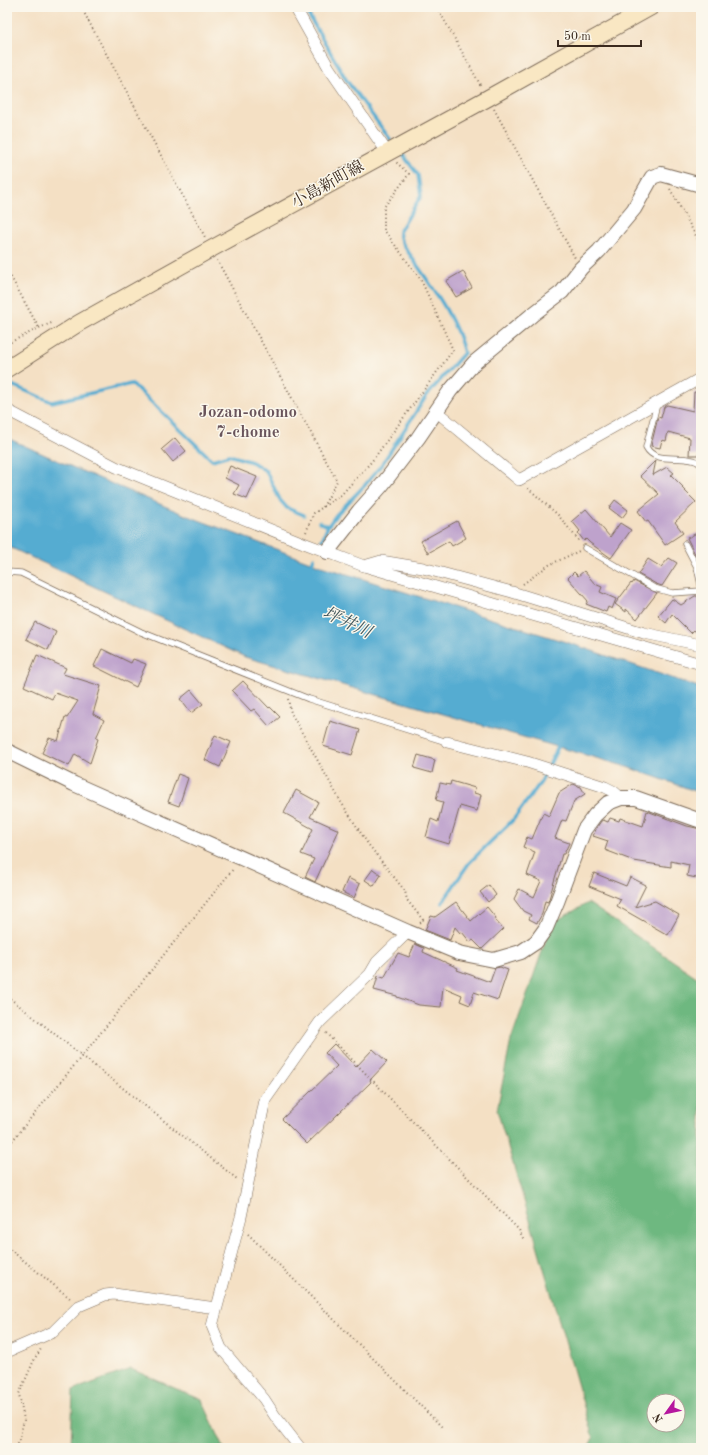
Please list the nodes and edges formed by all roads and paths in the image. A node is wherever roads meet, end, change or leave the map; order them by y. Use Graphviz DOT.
graph roads {
  1 [pos="80,7"];
  2 [pos="294,7"];
  3 [pos="437,7"];
  4 [pos="651,7"];
  5 [pos="488,98"];
  6 [pos="386,152"];
  7 [pos="661,174"];
  8 [pos="701,185"];
  9 [pos="701,245"];
  10 [pos="211,249"];
  11 [pos="581,268"];
  12 [pos="7,270"];
  13 [pos="58,320"];
  14 [pos="39,328"];
  15 [pos="7,344"];
  16 [pos="7,369"];
  17 [pos="701,378"];
  18 [pos="658,402"];
  19 [pos="7,410"];
  20 [pos="436,412"];
  21 [pos="701,464"];
  22 [pos="519,480"];
  23 [pos="323,507"];
  24 [pos="301,542"];
  25 [pos="685,544"];
  26 [pos="585,548"];
  27 [pos="327,552"];
  28 [pos="364,566"];
  29 [pos="7,572"];
  30 [pos="701,585"];
  31 [pos="701,591"];
  32 [pos="512,592"];
  33 [pos="701,645"];
  34 [pos="701,664"];
  35 [pos="286,690"];
  36 [pos="447,742"];
  37 [pos="7,751"];
  38 [pos="621,798"];
  39 [pos="701,821"];
  40 [pos="240,857"];
  41 [pos="408,932"];
  42 [pos="7,996"];
  43 [pos="318,1026"];
  44 [pos="82,1056"];
  45 [pos="7,1147"];
  46 [pos="247,1189"];
  47 [pos="239,1225"];
  48 [pos="524,1240"];
  49 [pos="7,1247"];
  50 [pos="79,1306"];
  51 [pos="216,1308"];
  52 [pos="53,1332"];
  53 [pos="7,1352"];
  54 [pos="443,1428"];
  55 [pos="17,1448"];
  56 [pos="300,1448"];
  1 -- 10 [label="path"];
  2 -- 6 [label="street"];
  3 -- 5 [label="path"];
  4 -- 5 [label="main road, 小島新町線"];
  5 -- 6 [label="main road, 小島新町線"];
  5 -- 11 [label="path"];
  6 -- 10 [label="main road, 小島新町線"];
  6 -- 23 [label="path"];
  7 -- 8 [label="street"];
  7 -- 9 [label="path"];
  7 -- 11 [label="street"];
  10 -- 16 [label="main road, 小島新町線"];
  10 -- 23 [label="path"];
  11 -- 20 [label="street"];
  12 -- 14 [label="path"];
  13 -- 14 [label="path"];
  14 -- 15 [label="path"];
  17 -- 18 [label="street"];
  18 -- 21 [label="lane"];
  18 -- 22 [label="street"];
  19 -- 24 [label="street"];
  20 -- 22 [label="street"];
  20 -- 27 [label="street"];
  22 -- 26 [label="path"];
  23 -- 24 [label="path"];
  24 -- 27 [label="street"];
  25 -- 30 [label="lane"];
  26 -- 31 [label="lane"];
  26 -- 32 [label="path"];
  27 -- 28 [label="street"];
  28 -- 32 [label="street"];
  28 -- 34 [label="street"];
  29 -- 35 [label="lane"];
  32 -- 33 [label="street"];
  35 -- 36 [label="lane"];
  35 -- 41 [label="path"];
  36 -- 38 [label="street"];
  37 -- 40 [label="street"];
  38 -- 39 [label="street"];
  38 -- 41 [label="street"];
  40 -- 41 [label="street"];
  40 -- 44 [label="path"];
  41 -- 43 [label="street"];
  42 -- 44 [label="path"];
  43 -- 46 [label="street"];
  43 -- 48 [label="path"];
  44 -- 45 [label="path"];
  44 -- 46 [label="path"];
  46 -- 47 [label="street"];
  47 -- 51 [label="street"];
  47 -- 54 [label="path"];
  49 -- 50 [label="path"];
  50 -- 51 [label="street"];
  50 -- 52 [label="street"];
  51 -- 56 [label="street"];
  52 -- 53 [label="street"];
  52 -- 55 [label="path"];
}
